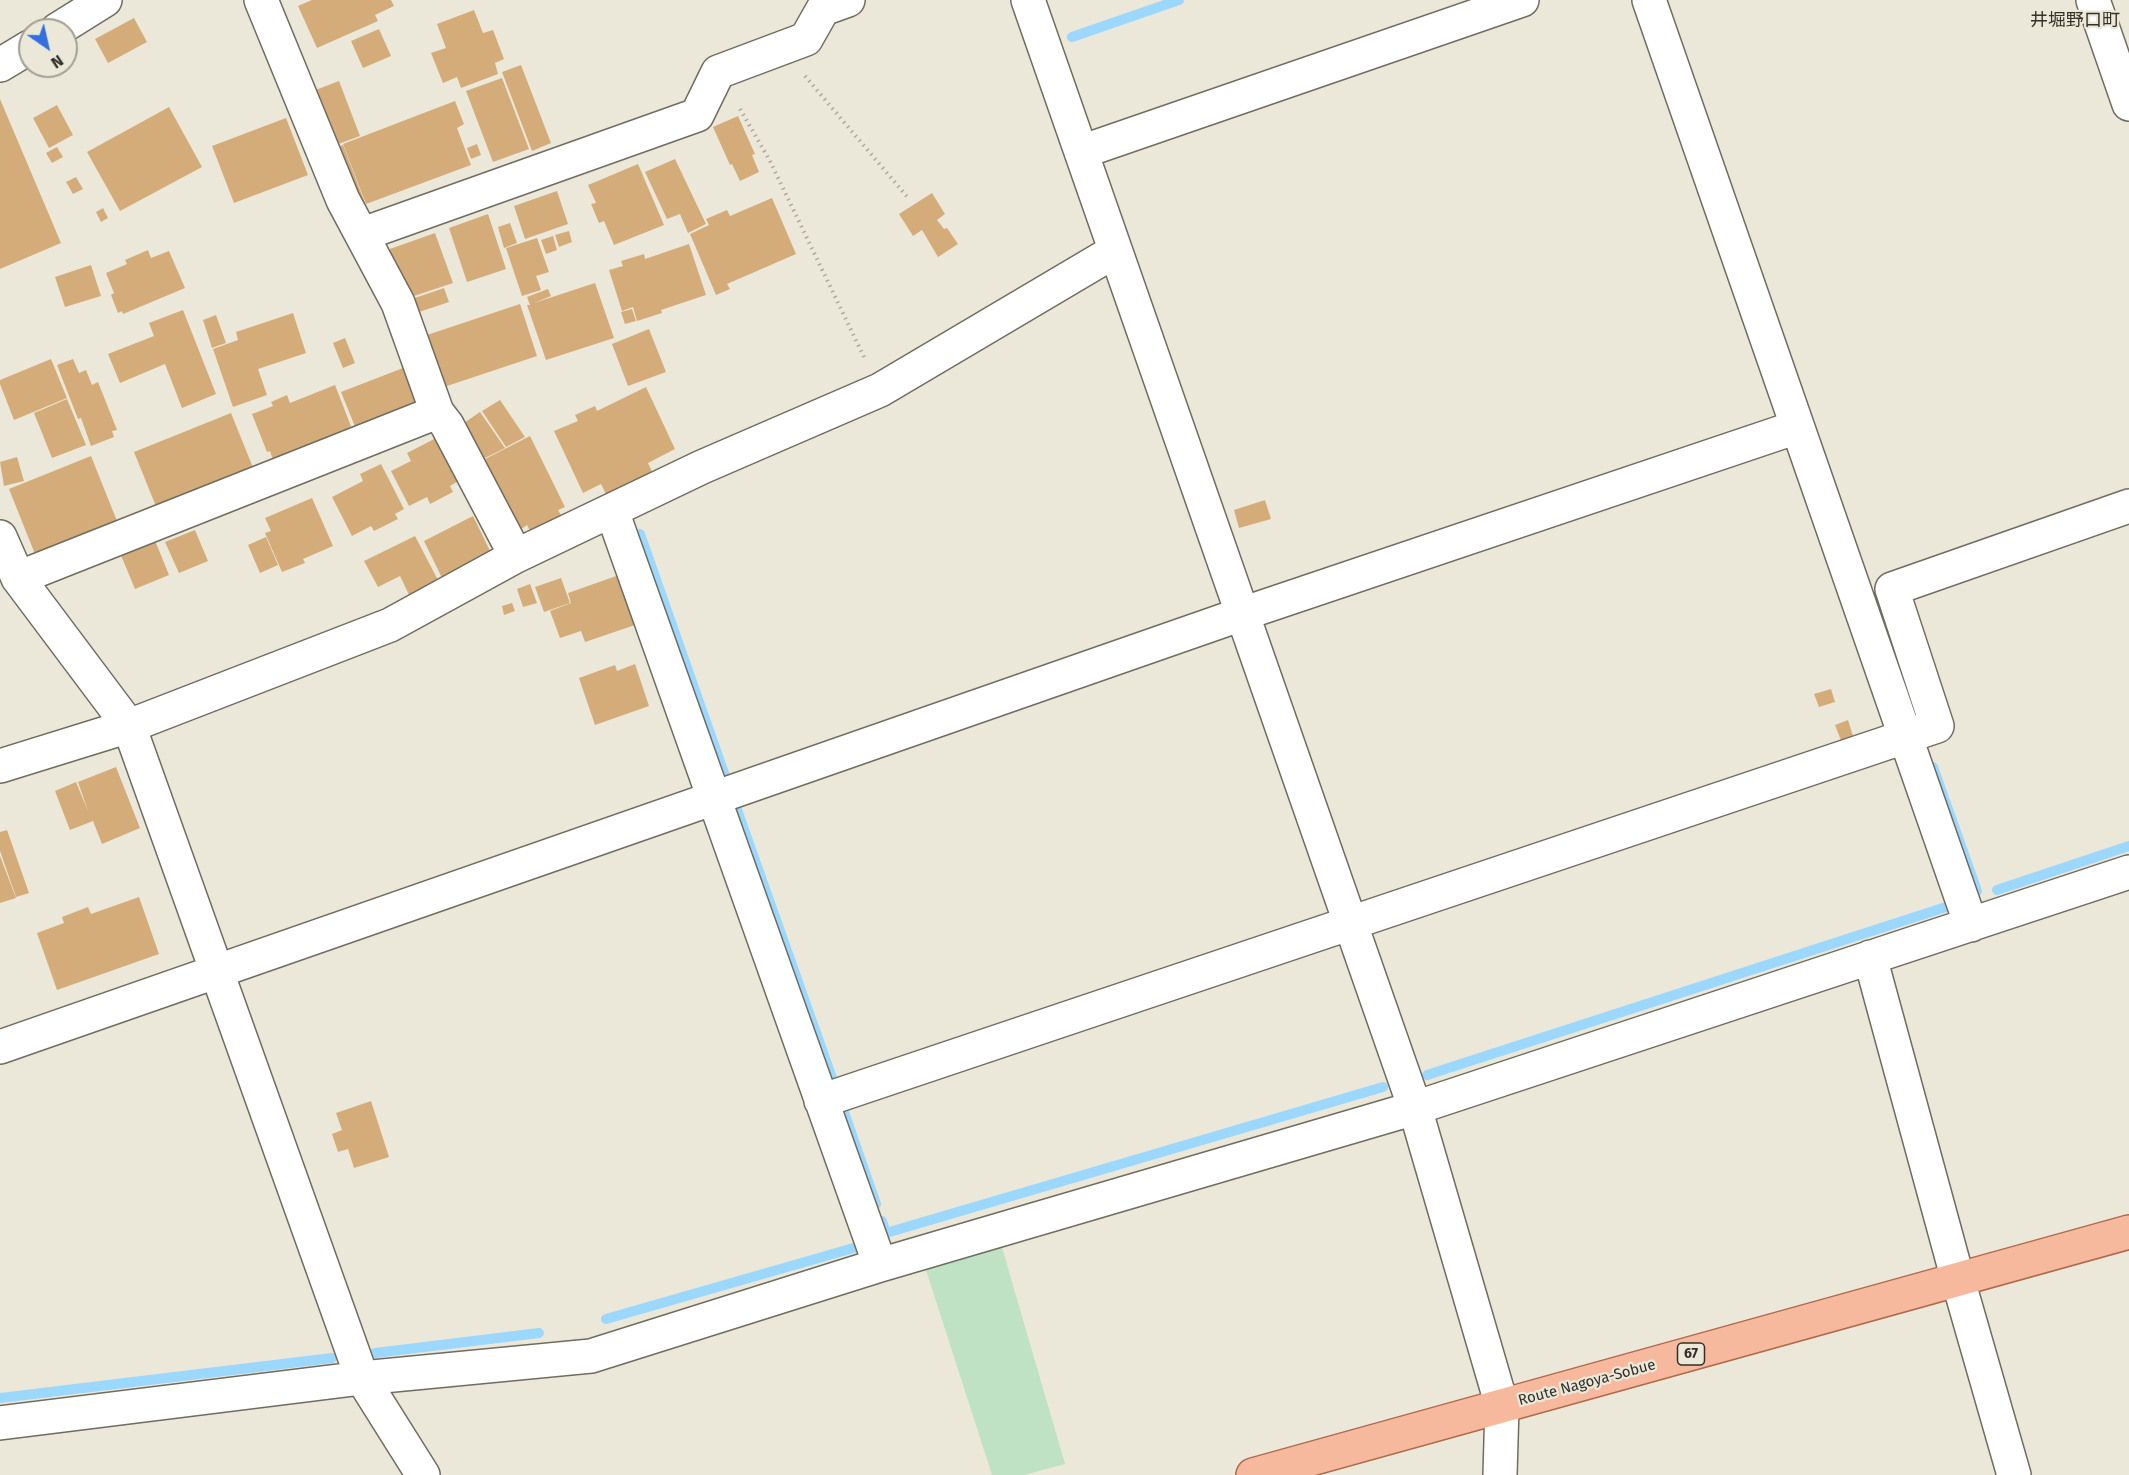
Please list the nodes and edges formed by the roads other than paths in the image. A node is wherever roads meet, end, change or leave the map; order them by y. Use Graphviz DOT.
graph roads {
  1 [pos="105,0"];
  2 [pos="261,0"];
  3 [pos="848,0"];
  4 [pos="1028,0"];
  5 [pos="1522,0"];
  6 [pos="1648,0"];
  7 [pos="2093,0"];
  8 [pos="76,18"];
  9 [pos="18,54"];
  10 [pos="0,65"];
  11 [pos="2129,104"];
  12 [pos="1081,152"];
  13 [pos="363,234"];
  14 [pos="1115,252"];
  15 [pos="437,412"];
  16 [pos="1797,427"];
  17 [pos="2129,506"];
  18 [pos="612,511"];
  19 [pos="0,537"];
  20 [pos="516,556"];
  21 [pos="18,578"];
  22 [pos="1242,614"];
  23 [pos="129,726"];
  24 [pos="1906,737"];
  25 [pos="0,766"];
  26 [pos="714,798"];
  27 [pos="2129,872"];
  28 [pos="1350,923"];
  29 [pos="1971,925"];
  30 [pos="1870,957"];
  31 [pos="217,971"];
  32 [pos="0,1047"];
  33 [pos="822,1101"];
  34 [pos="1415,1108"];
  35 [pos="2129,1232"];
  36 [pos="880,1265"];
  37 [pos="1958,1280"];
  38 [pos="362,1378"];
  39 [pos="1502,1406"];
  40 [pos="0,1423"];
  41 [pos="423,1475"];
  42 [pos="1253,1475"];
  43 [pos="1500,1475"];
  44 [pos="2014,1475"];
  1 -- 8 [label="street"];
  2 -- 13 [label="street"];
  3 -- 13 [label="street"];
  4 -- 12 [label="street"];
  5 -- 12 [label="street"];
  6 -- 16 [label="street"];
  7 -- 11 [label="street"];
  9 -- 10 [label="street"];
  12 -- 14 [label="street"];
  13 -- 15 [label="street"];
  14 -- 18 [label="street"];
  14 -- 22 [label="street"];
  15 -- 20 [label="street"];
  15 -- 21 [label="street"];
  16 -- 22 [label="street"];
  16 -- 24 [label="street"];
  17 -- 24 [label="street"];
  18 -- 20 [label="street"];
  18 -- 26 [label="street"];
  19 -- 21 [label="street"];
  20 -- 23 [label="street"];
  21 -- 23 [label="street"];
  22 -- 26 [label="street"];
  22 -- 28 [label="street"];
  23 -- 25 [label="street"];
  23 -- 31 [label="street"];
  24 -- 28 [label="street"];
  24 -- 29 [label="street"];
  26 -- 31 [label="street"];
  26 -- 33 [label="street"];
  27 -- 29 [label="street"];
  28 -- 33 [label="street"];
  28 -- 34 [label="street"];
  29 -- 30 [label="street"];
  30 -- 34 [label="street"];
  30 -- 37 [label="street"];
  31 -- 32 [label="street"];
  31 -- 38 [label="street"];
  33 -- 36 [label="street"];
  34 -- 36 [label="street"];
  34 -- 39 [label="street"];
  35 -- 37 [label="main road, Route Nagoya-Sobue / 67"];
  36 -- 38 [label="street"];
  37 -- 39 [label="main road, Route Nagoya-Sobue / 67"];
  37 -- 44 [label="street"];
  38 -- 40 [label="street"];
  38 -- 41 [label="street"];
  39 -- 42 [label="main road, Route Nagoya-Sobue / 67"];
  39 -- 43 [label="street"];
}
